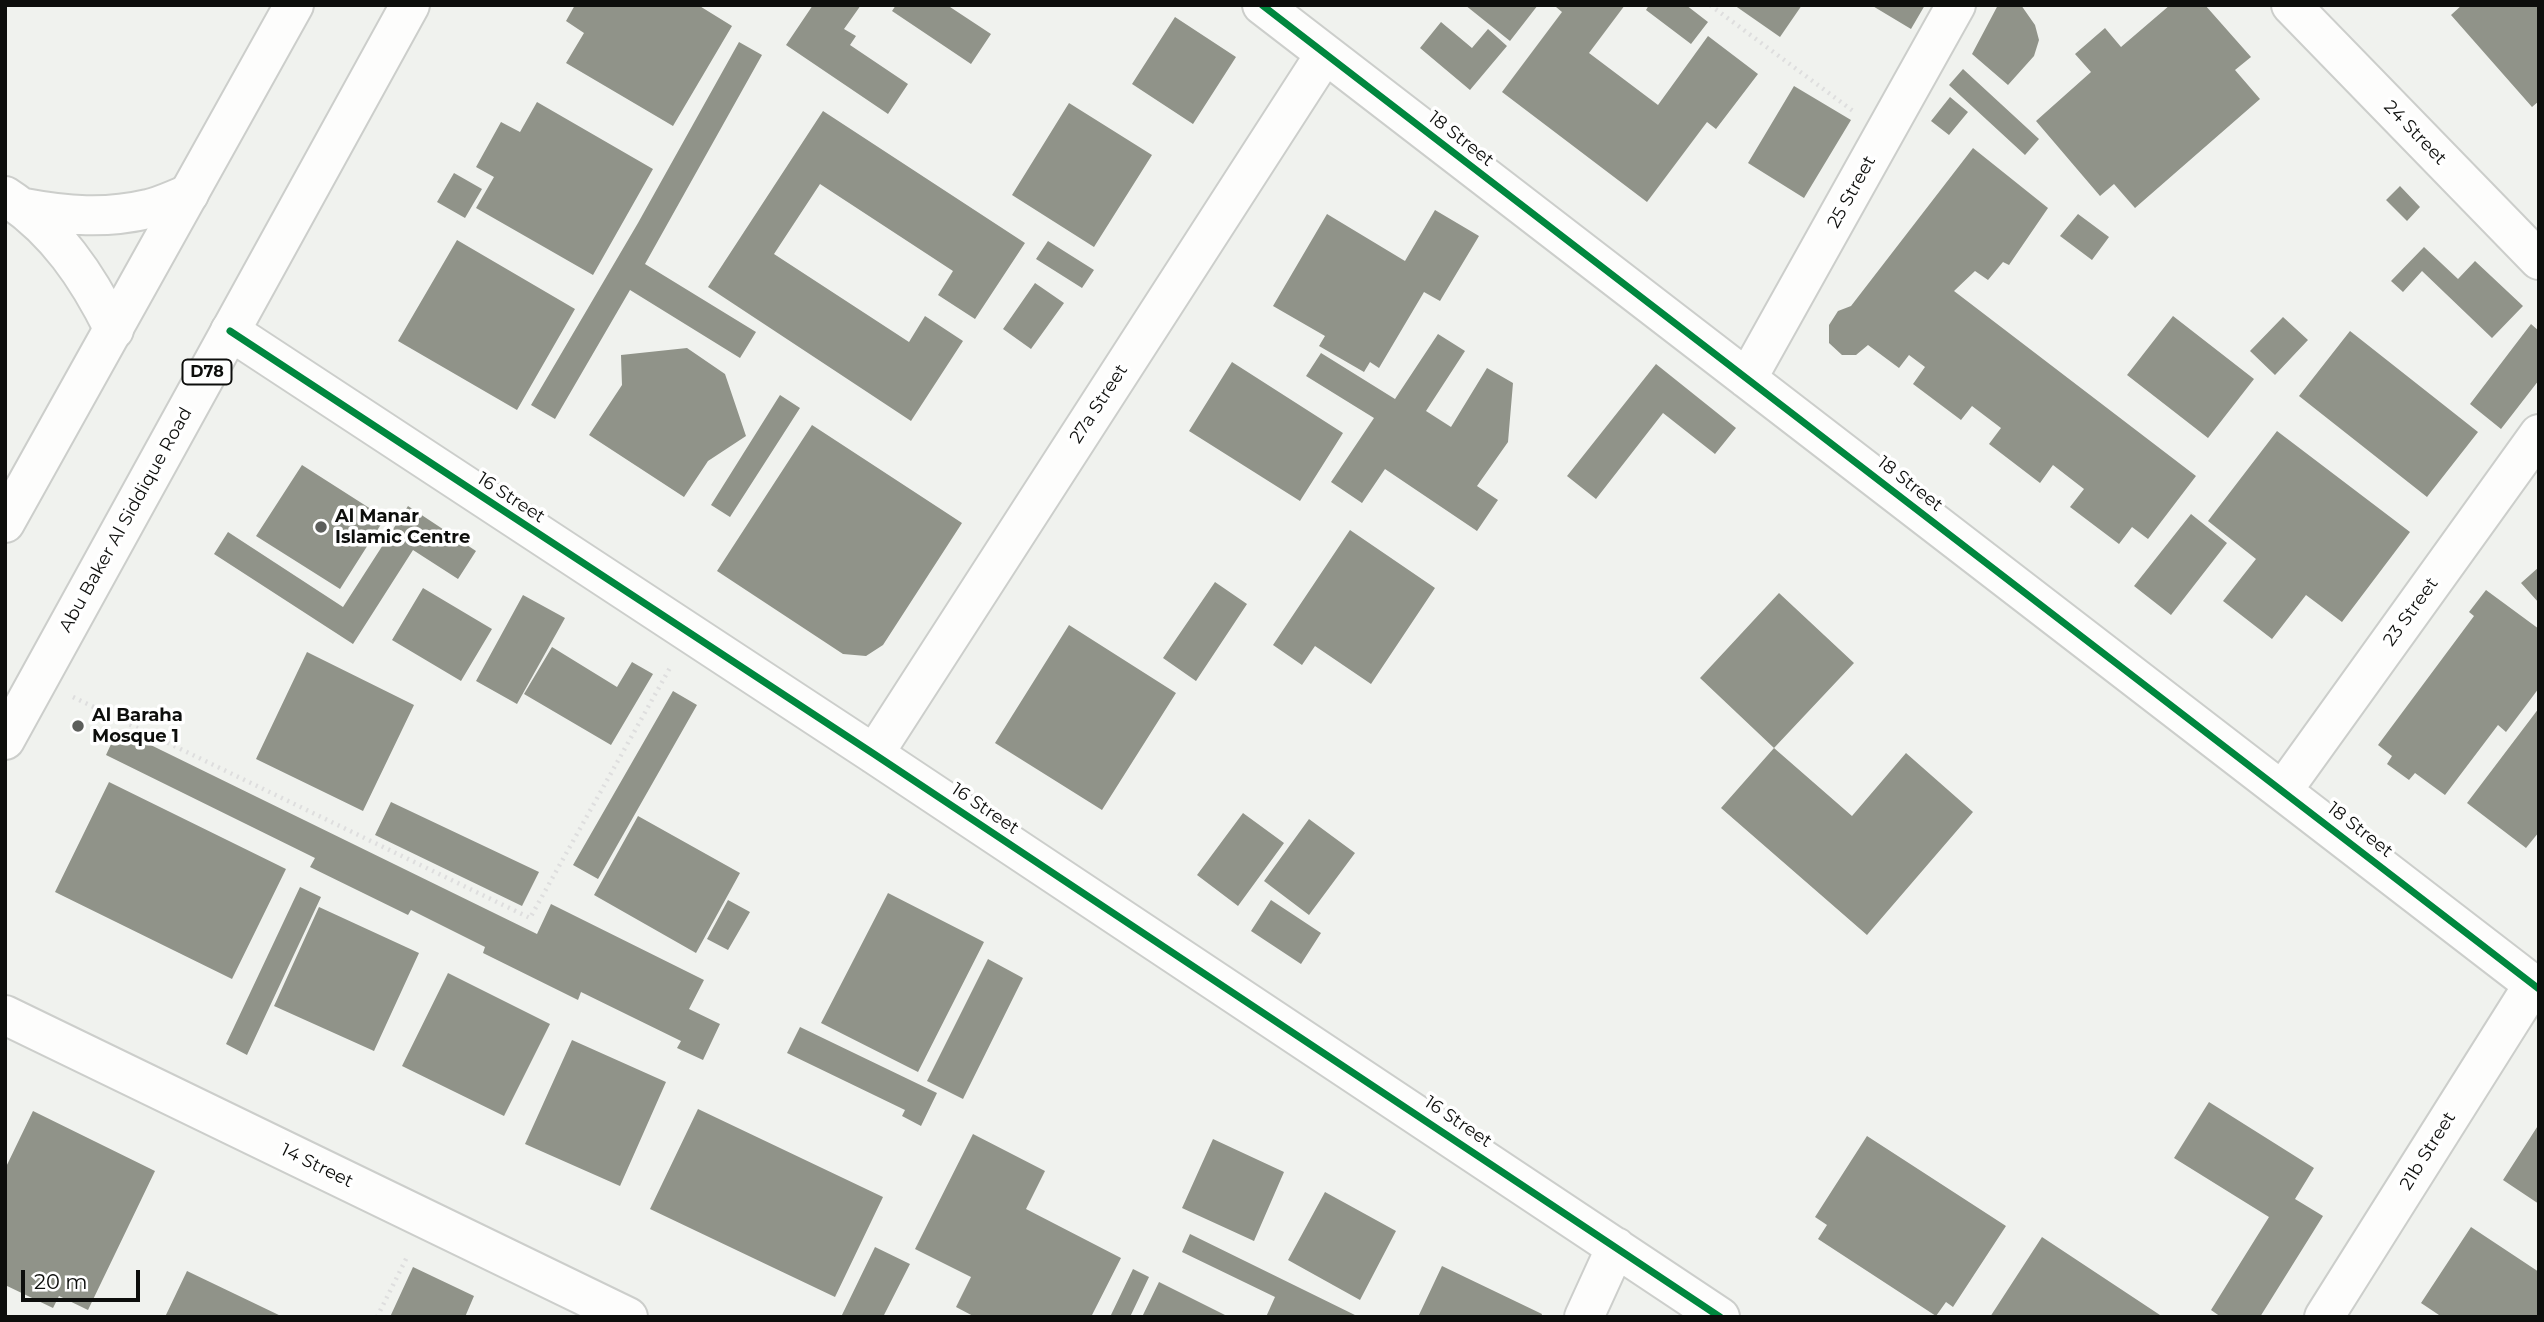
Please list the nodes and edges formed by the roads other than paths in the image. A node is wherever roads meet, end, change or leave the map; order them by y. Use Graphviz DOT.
graph roads {
  1 [pos="294,5"];
  2 [pos="410,5"];
  3 [pos="1262,5"];
  4 [pos="1956,5"];
  5 [pos="2291,5"];
  6 [pos="1325,54"];
  7 [pos="189,194"];
  8 [pos="15,202"];
  9 [pos="2539,260"];
  10 [pos="114,330"];
  11 [pos="230,331"];
  12 [pos="1747,379"];
  13 [pos="2539,434"];
  14 [pos="5,523"];
  15 [pos="5,740"];
  16 [pos="874,754"];
  17 [pos="2283,790"];
  18 [pos="2536,987"];
  19 [pos="5,1016"];
  20 [pos="1616,1247"];
  21 [pos="628,1317"];
  22 [pos="1584,1317"];
  23 [pos="1720,1317"];
  24 [pos="2324,1317"];
  1 -- 7 [label="street"];
  2 -- 11 [label="street, Abu Baker Al Siddique Road / D78"];
  3 -- 6 [label="street, 18 Street"];
  4 -- 12 [label="street, 25 Street"];
  5 -- 9 [label="street, 24 Street"];
  6 -- 12 [label="street, 18 Street"];
  6 -- 16 [label="street, 27a Street"];
  7 -- 8 [label="street"];
  7 -- 10 [label="street"];
  8 -- 10 [label="street"];
  10 -- 14 [label="street"];
  11 -- 15 [label="street, Abu Baker Al Siddique Road / D78"];
  11 -- 16 [label="street, 16 Street"];
  12 -- 17 [label="street, 18 Street"];
  13 -- 17 [label="street, 23 Street"];
  16 -- 20 [label="street, 16 Street"];
  17 -- 18 [label="street, 18 Street"];
  18 -- 24 [label="street, 21b Street"];
  19 -- 21 [label="street, 14 Street"];
  20 -- 22 [label="street"];
  20 -- 23 [label="street, 16 Street"];
}
